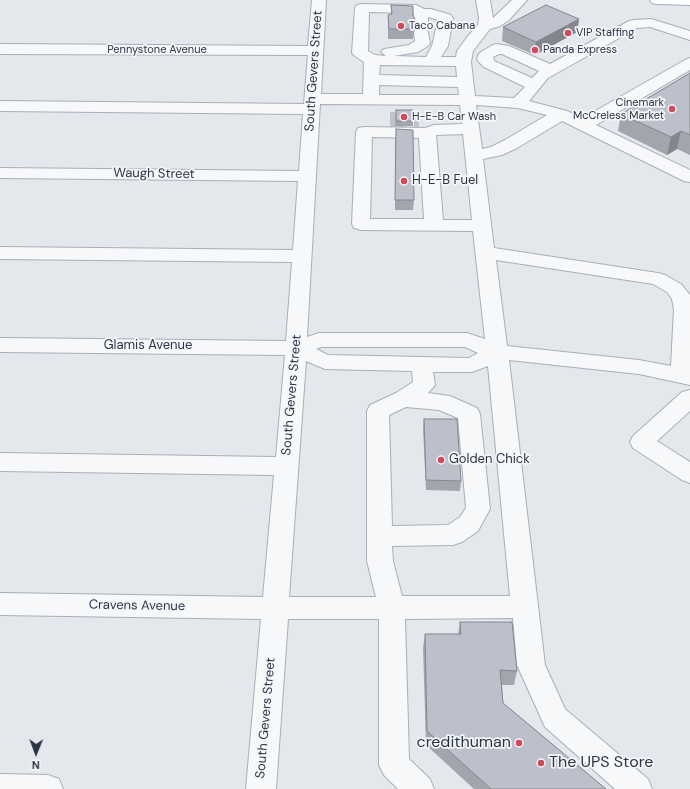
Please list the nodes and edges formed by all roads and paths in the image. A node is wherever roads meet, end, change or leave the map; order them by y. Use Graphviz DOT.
graph roads {
  1 [pos="319,0"];
  2 [pos="483,0"];
  3 [pos="520,0"];
  4 [pos="657,0"];
  5 [pos="690,0"];
  6 [pos="421,23"];
  7 [pos="485,26"];
  8 [pos="690,36"];
  9 [pos="0,49"];
  10 [pos="315,51"];
  11 [pos="368,58"];
  12 [pos="431,61"];
  13 [pos="463,62"];
  14 [pos="690,63"];
  15 [pos="550,70"];
  16 [pos="372,80"];
  17 [pos="465,82"];
  18 [pos="534,85"];
  19 [pos="371,99"];
  20 [pos="467,100"];
  21 [pos="518,103"];
  22 [pos="312,104"];
  23 [pos="0,106"];
  24 [pos="561,114"];
  25 [pos="390,120"];
  26 [pos="470,125"];
  27 [pos="583,125"];
  28 [pos="423,127"];
  29 [pos="364,132"];
  30 [pos="474,156"];
  31 [pos="0,173"];
  32 [pos="308,176"];
  33 [pos="690,177"];
  34 [pos="437,225"];
  35 [pos="482,226"];
  36 [pos="485,252"];
  37 [pos="0,253"];
  38 [pos="302,256"];
  39 [pos="0,345"];
  40 [pos="296,348"];
  41 [pos="497,352"];
  42 [pos="422,364"];
  43 [pos="686,376"];
  44 [pos="690,398"];
  45 [pos="404,399"];
  46 [pos="0,462"];
  47 [pos="286,466"];
  48 [pos="690,474"];
  49 [pos="380,536"];
  50 [pos="0,604"];
  51 [pos="525,607"];
  52 [pos="275,608"];
  53 [pos="392,608"];
  54 [pos="0,788"];
  55 [pos="48,789"];
  56 [pos="260,789"];
  57 [pos="419,789"];
  58 [pos="637,789"];
  1 -- 10 [label="street, South Gevers Street"];
  2 -- 7 [label="street"];
  3 -- 7 [label="street"];
  4 -- 5 [label="main road"];
  6 -- 11 [label="street"];
  6 -- 11 [label="street"];
  6 -- 12 [label="street"];
  7 -- 13 [label="street"];
  8 -- 15 [label="street"];
  9 -- 10 [label="street, Pennystone Avenue"];
  10 -- 22 [label="street, South Gevers Street"];
  11 -- 12 [label="street"];
  11 -- 16 [label="street"];
  12 -- 13 [label="street"];
  13 -- 17 [label="street"];
  14 -- 27 [label="street"];
  15 -- 18 [label="street"];
  15 -- 18 [label="street"];
  16 -- 17 [label="street"];
  16 -- 19 [label="street"];
  17 -- 20 [label="street"];
  18 -- 21 [label="street"];
  19 -- 20 [label="street"];
  19 -- 22 [label="street"];
  20 -- 21 [label="street"];
  20 -- 26 [label="street"];
  21 -- 24 [label="street"];
  22 -- 23 [label="street"];
  22 -- 32 [label="street, South Gevers Street"];
  24 -- 27 [label="street"];
  24 -- 30 [label="street"];
  25 -- 29 [label="street"];
  26 -- 28 [label="street"];
  26 -- 30 [label="street"];
  27 -- 33 [label="street"];
  28 -- 29 [label="street"];
  28 -- 34 [label="street"];
  29 -- 34 [label="street"];
  30 -- 35 [label="street"];
  31 -- 32 [label="street, Waugh Street"];
  32 -- 38 [label="street, South Gevers Street"];
  34 -- 35 [label="street"];
  35 -- 36 [label="street"];
  36 -- 41 [label="street"];
  36 -- 43 [label="street"];
  37 -- 38 [label="street"];
  38 -- 40 [label="street, South Gevers Street"];
  39 -- 40 [label="street, Glamis Avenue"];
  40 -- 41 [label="street"];
  40 -- 42 [label="street"];
  40 -- 47 [label="street, South Gevers Street"];
  41 -- 42 [label="street"];
  41 -- 43 [label="street"];
  41 -- 51 [label="street"];
  42 -- 45 [label="street"];
  44 -- 48 [label="street"];
  45 -- 49 [label="street"];
  45 -- 49 [label="street"];
  46 -- 47 [label="street"];
  47 -- 52 [label="street, South Gevers Street"];
  49 -- 53 [label="street"];
  50 -- 52 [label="street, Cravens Avenue"];
  51 -- 53 [label="street, Cravens Avenue"];
  51 -- 58 [label="street"];
  52 -- 53 [label="street, Cravens Avenue"];
  52 -- 56 [label="street, South Gevers Street"];
  53 -- 57 [label="street"];
  54 -- 55 [label="street"];
}
